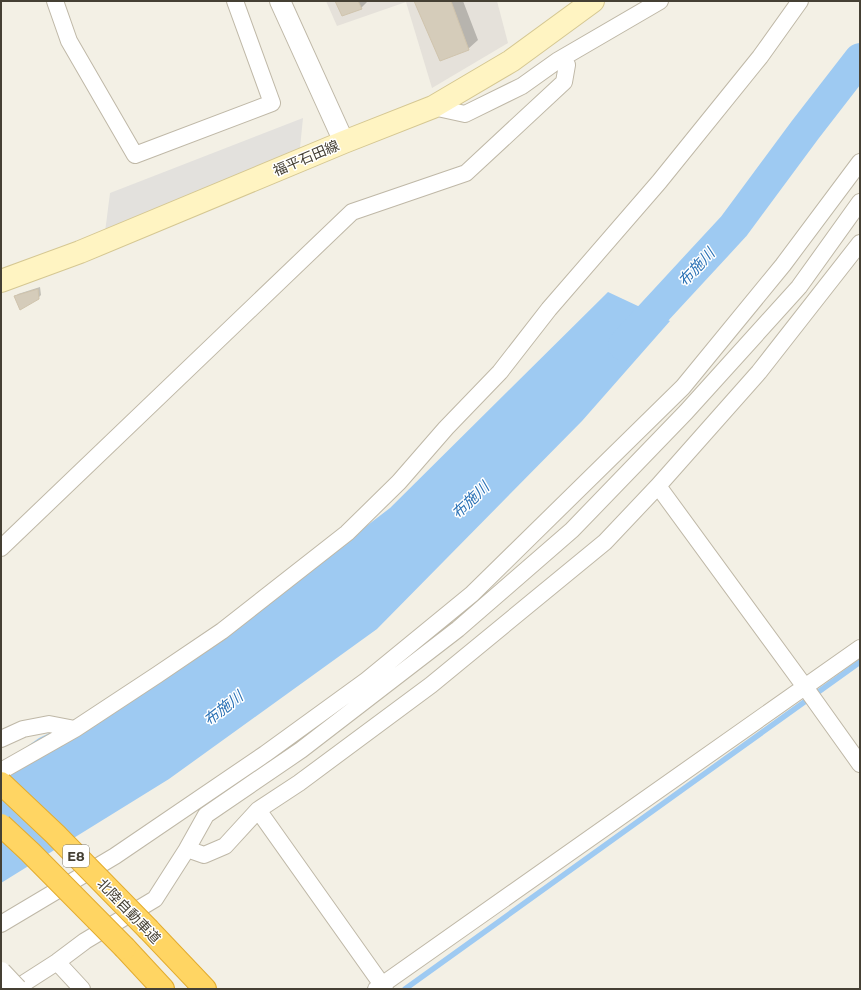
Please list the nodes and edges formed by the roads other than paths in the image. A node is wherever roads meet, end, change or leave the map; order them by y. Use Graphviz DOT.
graph roads {
  1 [pos="55,1"];
  2 [pos="235,1"];
  3 [pos="280,1"];
  4 [pos="593,1"];
  5 [pos="660,1"];
  6 [pos="800,1"];
  7 [pos="557,61"];
  8 [pos="433,106"];
  9 [pos="344,142"];
  10 [pos="860,162"];
  11 [pos="860,202"];
  12 [pos="860,243"];
  13 [pos="1,281"];
  14 [pos="658,486"];
  15 [pos="1,548"];
  16 [pos="860,648"];
  17 [pos="805,687"];
  18 [pos="75,729"];
  19 [pos="1,739"];
  20 [pos="860,764"];
  21 [pos="1,771"];
  22 [pos="1,784"];
  23 [pos="258,810"];
  24 [pos="1,825"];
  25 [pos="187,848"];
  26 [pos="1,924"];
  27 [pos="57,962"];
  28 [pos="1,972"];
  29 [pos="381,987"];
  30 [pos="16,989"];
  31 [pos="82,989"];
  32 [pos="163,989"];
  33 [pos="205,989"];
  1 -- 2 [label="street"];
  3 -- 9 [label="street"];
  4 -- 8 [label="main road, 福平石田線"];
  5 -- 7 [label="street"];
  6 -- 18 [label="street"];
  7 -- 8 [label="street"];
  7 -- 15 [label="street"];
  8 -- 9 [label="main road, 福平石田線"];
  9 -- 13 [label="main road, 福平石田線"];
  10 -- 26 [label="street"];
  11 -- 25 [label="street"];
  12 -- 14 [label="street"];
  14 -- 17 [label="street"];
  14 -- 23 [label="street"];
  16 -- 17 [label="street"];
  17 -- 20 [label="street"];
  17 -- 29 [label="street"];
  18 -- 19 [label="street"];
  18 -- 21 [label="street"];
  22 -- 33 [label="highway, 北陸自動車道 / E8, bridge"];
  23 -- 25 [label="street"];
  23 -- 29 [label="street"];
  24 -- 32 [label="highway, 北陸自動車道 / E8, bridge"];
  25 -- 27 [label="street"];
  27 -- 30 [label="street"];
  27 -- 31 [label="street"];
  28 -- 30 [label="street, bridge"];
}
